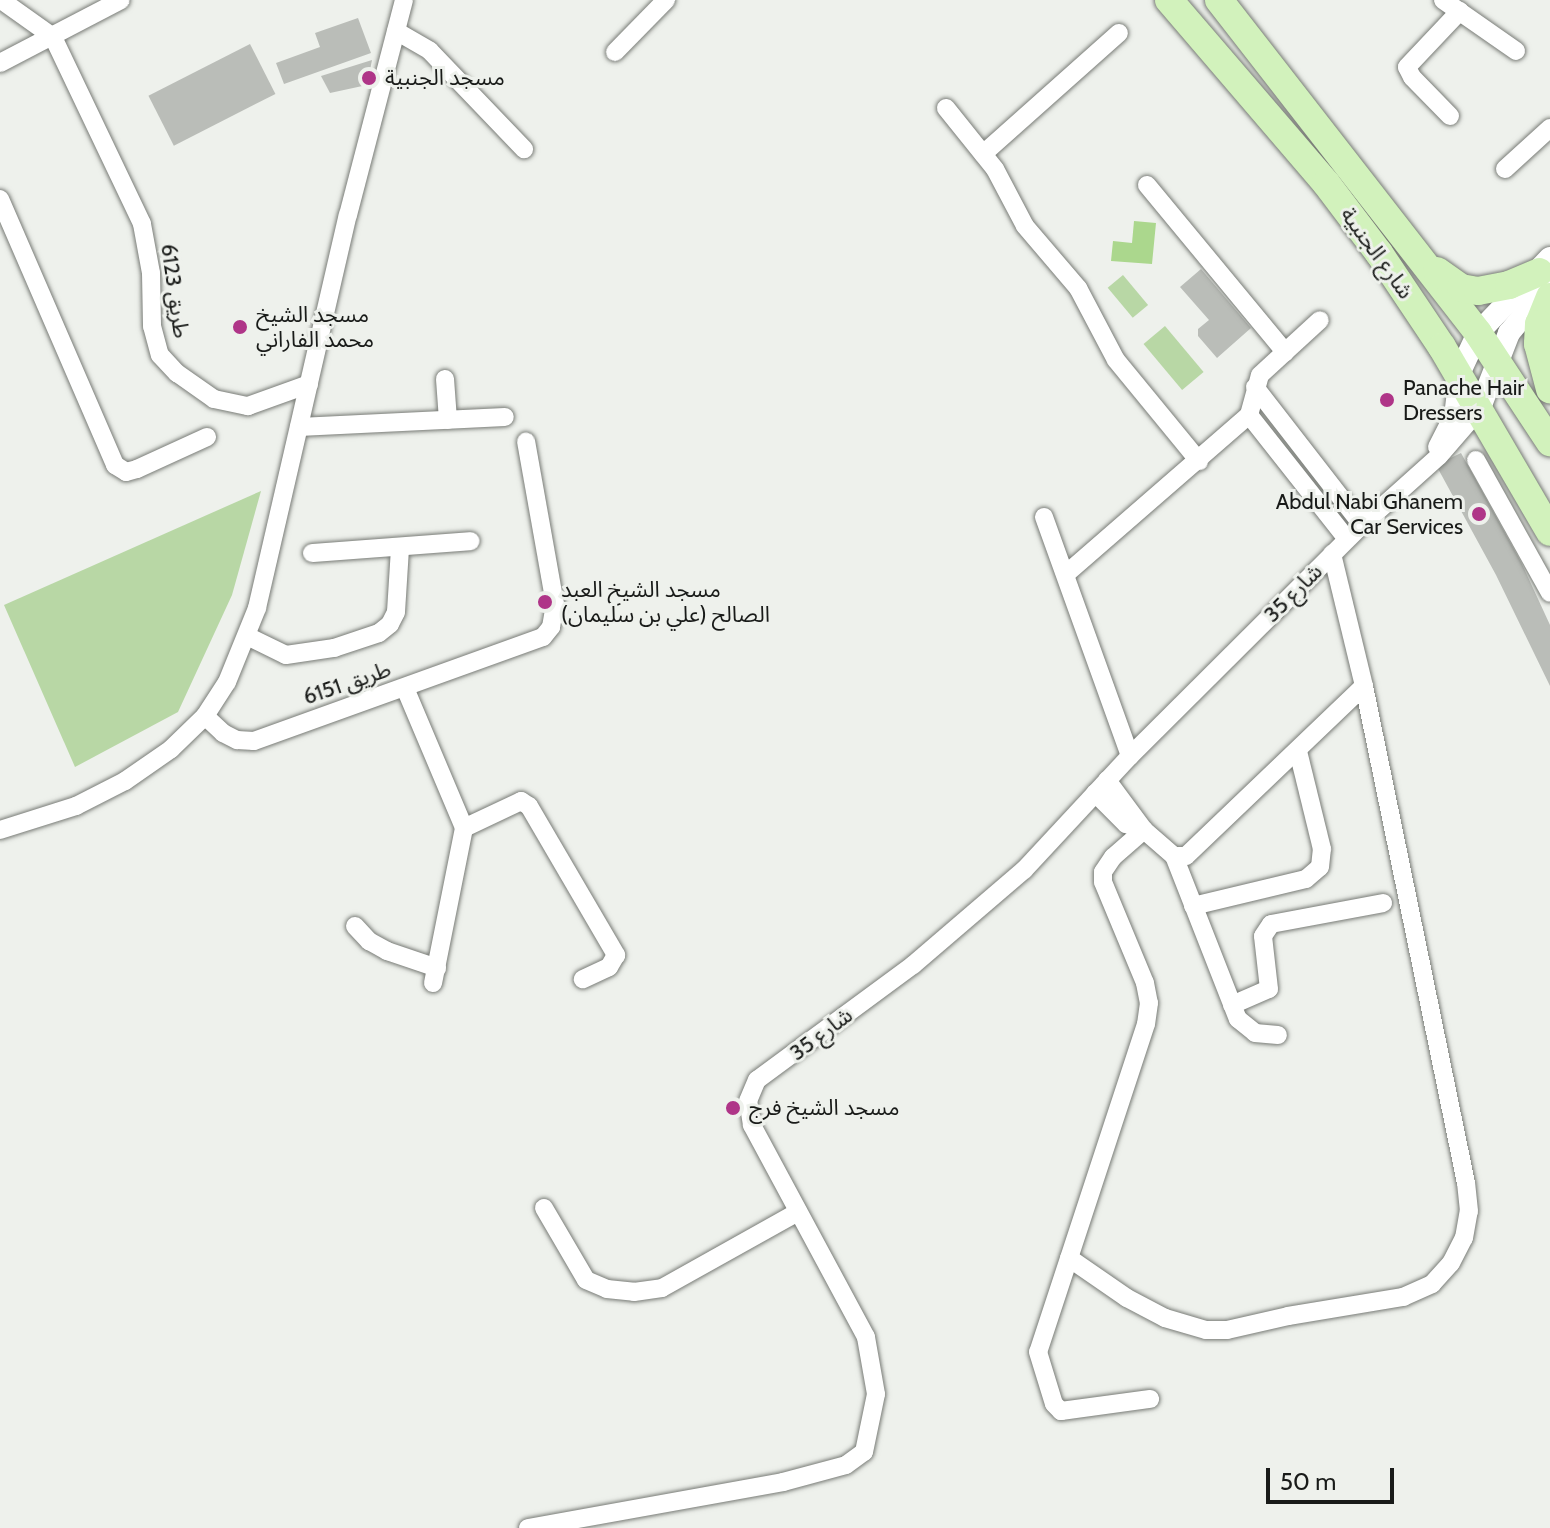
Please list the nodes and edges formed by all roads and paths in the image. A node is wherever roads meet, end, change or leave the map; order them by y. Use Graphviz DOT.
graph roads {
  1 [pos="1,0"];
  2 [pos="121,0"];
  3 [pos="404,0"];
  4 [pos="666,0"];
  5 [pos="1169,0"];
  6 [pos="1443,0"];
  7 [pos="1228,6"];
  8 [pos="1460,11"];
  9 [pos="396,31"];
  10 [pos="1119,33"];
  11 [pos="53,37"];
  12 [pos="1516,51"];
  13 [pos="615,52"];
  14 [pos="0,63"];
  15 [pos="946,108"];
  16 [pos="1450,116"];
  17 [pos="1550,128"];
  18 [pos="524,149"];
  19 [pos="983,154"];
  20 [pos="1505,169"];
  21 [pos="1147,185"];
  22 [pos="0,199"];
  23 [pos="1404,240"];
  24 [pos="1547,278"];
  25 [pos="1320,320"];
  26 [pos="1478,333"];
  27 [pos="1285,352"];
  28 [pos="1498,363"];
  29 [pos="1458,376"];
  30 [pos="445,379"];
  31 [pos="309,384"];
  32 [pos="1255,387"];
  33 [pos="1550,389"];
  34 [pos="1479,410"];
  35 [pos="1249,415"];
  36 [pos="505,417"];
  37 [pos="448,420"];
  38 [pos="299,427"];
  39 [pos="1292,436"];
  40 [pos="207,437"];
  41 [pos="526,442"];
  42 [pos="1550,442"];
  43 [pos="1276,450"];
  44 [pos="1307,456"];
  45 [pos="1476,460"];
  46 [pos="1199,461"];
  47 [pos="1425,467"];
  48 [pos="1292,470"];
  49 [pos="1044,517"];
  50 [pos="1362,525"];
  51 [pos="1550,532"];
  52 [pos="1347,539"];
  53 [pos="471,541"];
  54 [pos="400,548"];
  55 [pos="312,553"];
  56 [pos="1332,554"];
  57 [pos="1066,574"];
  58 [pos="1550,593"];
  59 [pos="247,636"];
  60 [pos="1364,686"];
  61 [pos="405,688"];
  62 [pos="205,716"];
  63 [pos="1298,751"];
  64 [pos="1130,756"];
  65 [pos="1101,787"];
  66 [pos="464,828"];
  67 [pos="0,830"];
  68 [pos="1144,830"];
  69 [pos="1174,856"];
  70 [pos="1383,903"];
  71 [pos="1193,906"];
  72 [pos="355,926"];
  73 [pos="583,979"];
  74 [pos="1232,1005"];
  75 [pos="1278,1035"];
  76 [pos="544,1208"];
  77 [pos="798,1212"];
  78 [pos="1069,1258"];
  79 [pos="1150,1399"];
  80 [pos="528,1528"];
  1 -- 11 [label="street, طريق 6123"];
  2 -- 11 [label="street"];
  3 -- 9 [label="street"];
  4 -- 13 [label="street"];
  5 -- 29 [label="main road, شارع الجنبية"];
  6 -- 8 [label="street"];
  7 -- 23 [label="main road, شارع الجنبية"];
  8 -- 12 [label="street"];
  8 -- 16 [label="street"];
  9 -- 18 [label="street"];
  9 -- 31 [label="street"];
  10 -- 19 [label="street"];
  11 -- 14 [label="street"];
  11 -- 31 [label="street, طريق 6123"];
  15 -- 19 [label="street"];
  17 -- 20 [label="street"];
  19 -- 46 [label="street"];
  21 -- 27 [label="street"];
  22 -- 40 [label="street"];
  23 -- 24 [label="main road"];
  23 -- 26 [label="main road, شارع الجنبية"];
  24 -- 26 [label="street, شارع 35"];
  24 -- 28 [label="street, شارع 35"];
  24 -- 33 [label="main road"];
  25 -- 27 [label="street"];
  26 -- 28 [label="main road, شارع الجنبية"];
  26 -- 29 [label="street, شارع 35"];
  27 -- 32 [label="street"];
  28 -- 34 [label="street, شارع 35"];
  28 -- 42 [label="main road, شارع الجنبية"];
  29 -- 34 [label="main road, شارع الجنبية"];
  29 -- 47 [label="street, شارع 35"];
  30 -- 37 [label="street"];
  31 -- 38 [label="street"];
  32 -- 35 [label="street"];
  32 -- 39 [label="street"];
  34 -- 47 [label="street, شارع 35"];
  34 -- 51 [label="main road, شارع الجنبية"];
  35 -- 43 [label="street"];
  35 -- 46 [label="street"];
  36 -- 37 [label="street"];
  37 -- 38 [label="street"];
  38 -- 59 [label="street"];
  39 -- 43 [label="street"];
  39 -- 44 [label="street"];
  41 -- 61 [label="street, طريق 6151"];
  43 -- 48 [label="street"];
  44 -- 48 [label="street"];
  44 -- 50 [label="street"];
  45 -- 58 [label="street"];
  46 -- 57 [label="street"];
  47 -- 50 [label="street, شارع 35"];
  48 -- 52 [label="street"];
  49 -- 57 [label="street"];
  50 -- 52 [label="street, شارع 35"];
  52 -- 56 [label="street, شارع 35"];
  53 -- 54 [label="street"];
  54 -- 55 [label="street"];
  54 -- 59 [label="street"];
  56 -- 60 [label="street"];
  56 -- 64 [label="street, شارع 35"];
  57 -- 64 [label="street"];
  59 -- 62 [label="street"];
  60 -- 63 [label="street"];
  60 -- 78 [label="street"];
  61 -- 62 [label="street, طريق 6151"];
  61 -- 66 [label="street"];
  62 -- 67 [label="street"];
  63 -- 69 [label="street"];
  63 -- 71 [label="street"];
  64 -- 65 [label="street, شارع 35"];
  65 -- 68 [label="street"];
  65 -- 77 [label="street, شارع 35"];
  66 -- 72 [label="street"];
  66 -- 73 [label="street"];
  68 -- 69 [label="street"];
  68 -- 78 [label="street"];
  69 -- 71 [label="street"];
  70 -- 74 [label="street"];
  71 -- 74 [label="street"];
  74 -- 75 [label="street"];
  76 -- 77 [label="street"];
  77 -- 80 [label="street, شارع 35"];
  78 -- 79 [label="street"];
}
